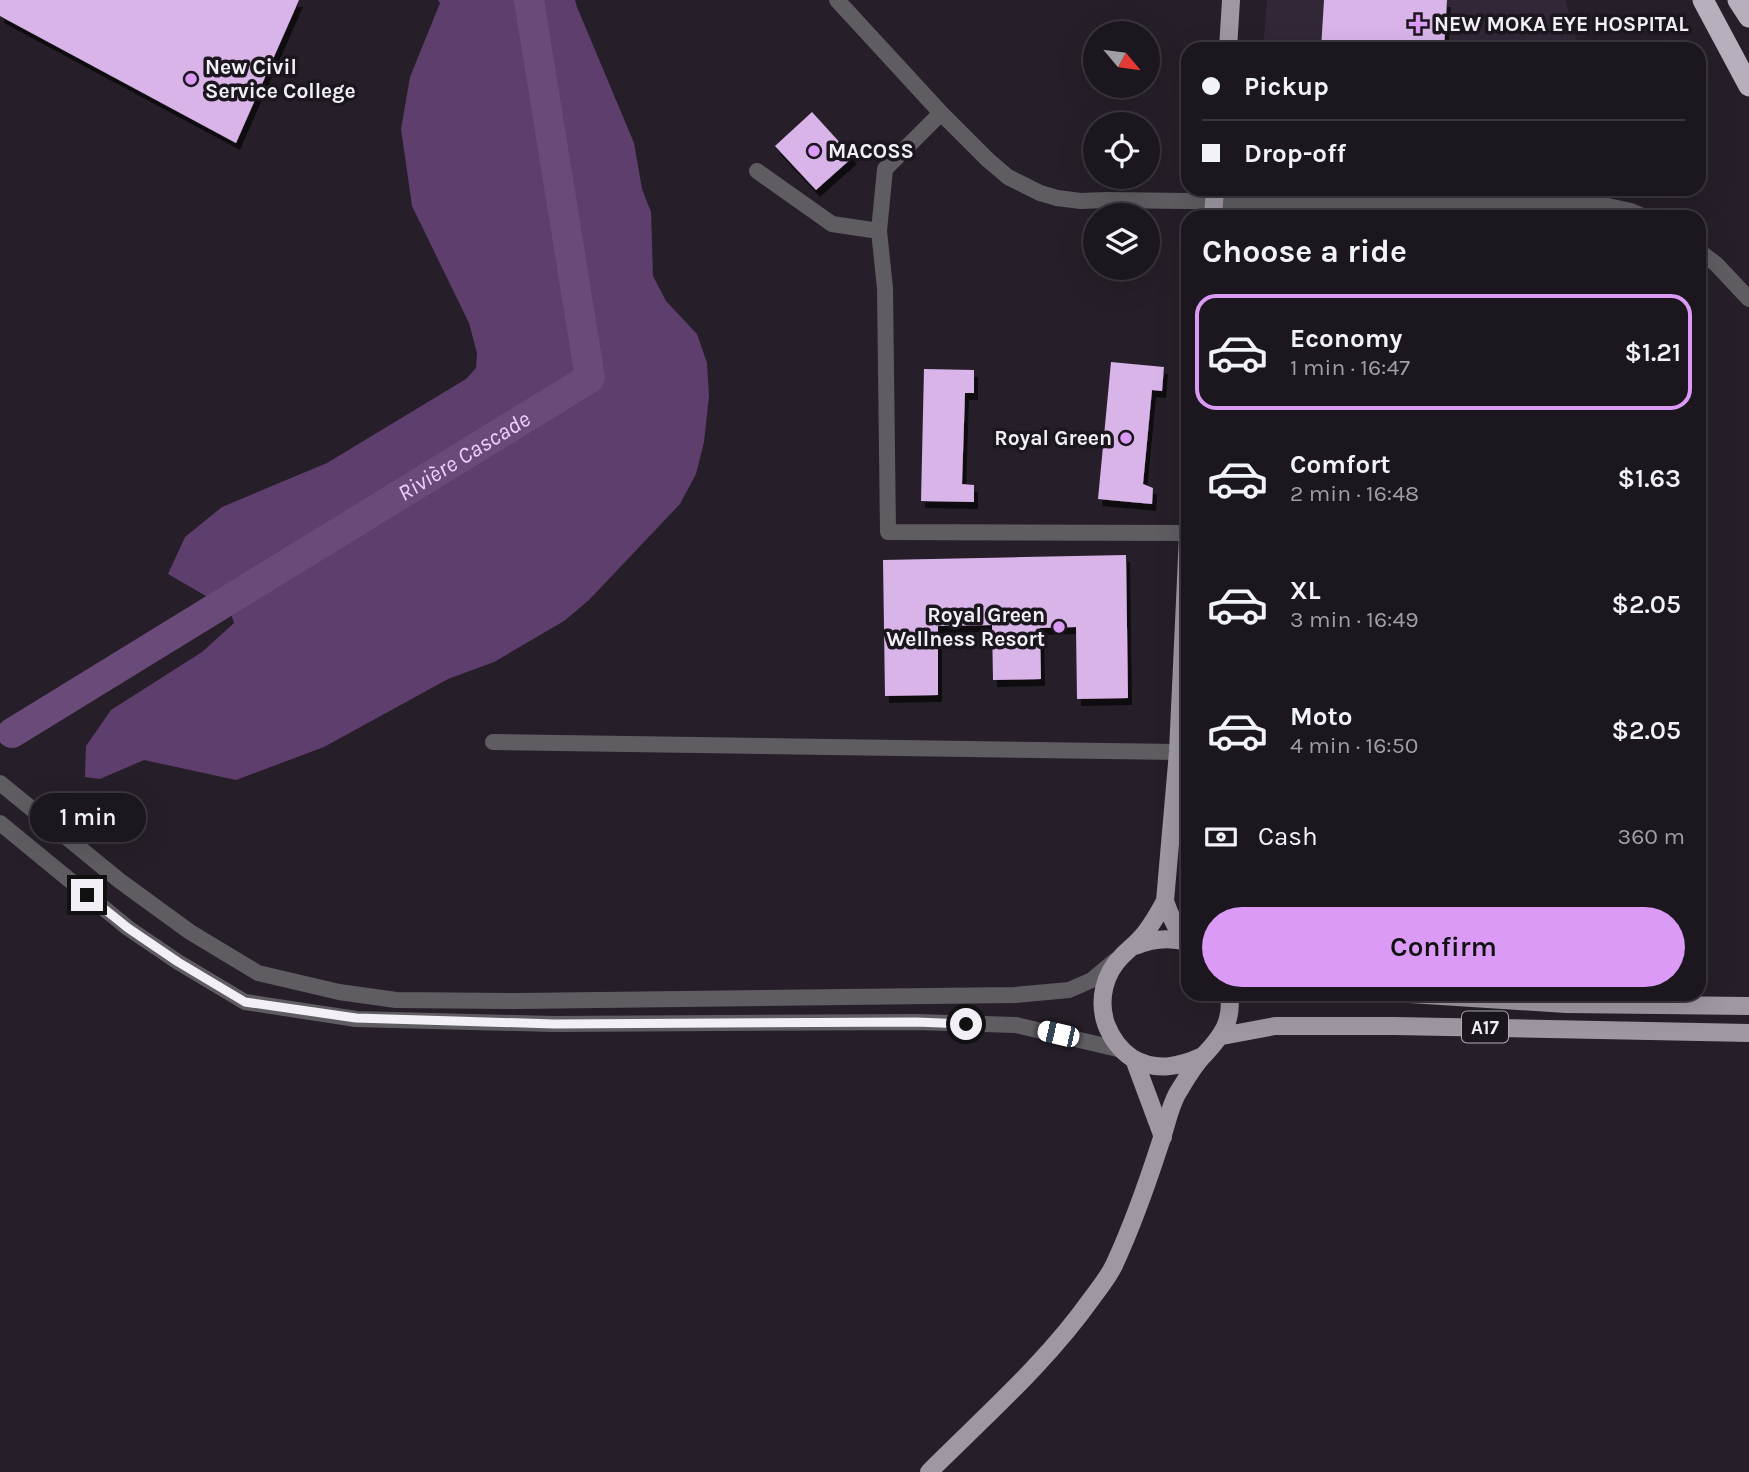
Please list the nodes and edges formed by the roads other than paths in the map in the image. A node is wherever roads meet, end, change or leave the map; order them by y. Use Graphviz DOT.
graph roads {
  1 [pos="837,0"];
  2 [pos="1231,0"];
  3 [pos="1703,0"];
  4 [pos="1738,0"];
  5 [pos="1749,17"];
  6 [pos="1228,42"];
  7 [pos="1749,86"];
  8 [pos="941,113"];
  9 [pos="757,171"];
  10 [pos="1214,202"];
  11 [pos="1626,210"];
  12 [pos="878,231"];
  13 [pos="1706,256"];
  14 [pos="1749,299"];
  15 [pos="1181,535"];
  16 [pos="1181,687"];
  17 [pos="493,743"];
  18 [pos="1178,752"];
  19 [pos="0,783"];
  20 [pos="0,823"];
  21 [pos="1166,901"];
  22 [pos="1181,934"];
  23 [pos="1181,941"];
  24 [pos="1128,951"];
  25 [pos="1231,1001"];
  26 [pos="1519,1001"];
  27 [pos="1749,1006"];
  28 [pos="1749,1033"];
  29 [pos="1222,1035"];
  30 [pos="1128,1055"];
  31 [pos="1203,1056"];
  32 [pos="1163,1137"];
  33 [pos="929,1472"];
  1 -- 8 [label="street"];
  2 -- 6 [label="main road"];
  3 -- 7 [label="highway"];
  4 -- 5 [label="highway"];
  8 -- 10 [label="street"];
  8 -- 12 [label="street"];
  9 -- 12 [label="street"];
  10 -- 11 [label="street"];
  12 -- 15 [label="street"];
  13 -- 14 [label="street"];
  16 -- 18 [label="main road"];
  17 -- 18 [label="street"];
  18 -- 21 [label="main road"];
  19 -- 24 [label="street"];
  20 -- 30 [label="street"];
  21 -- 22 [label="main road"];
  21 -- 24 [label="main road"];
  23 -- 24 [label="main road"];
  24 -- 30 [label="main road"];
  25 -- 29 [label="main road"];
  26 -- 27 [label="main road, A17"];
  28 -- 29 [label="main road, A17"];
  29 -- 31 [label="main road"];
  30 -- 31 [label="main road"];
  30 -- 32 [label="main road"];
  31 -- 32 [label="main road"];
  32 -- 33 [label="main road"];
}
